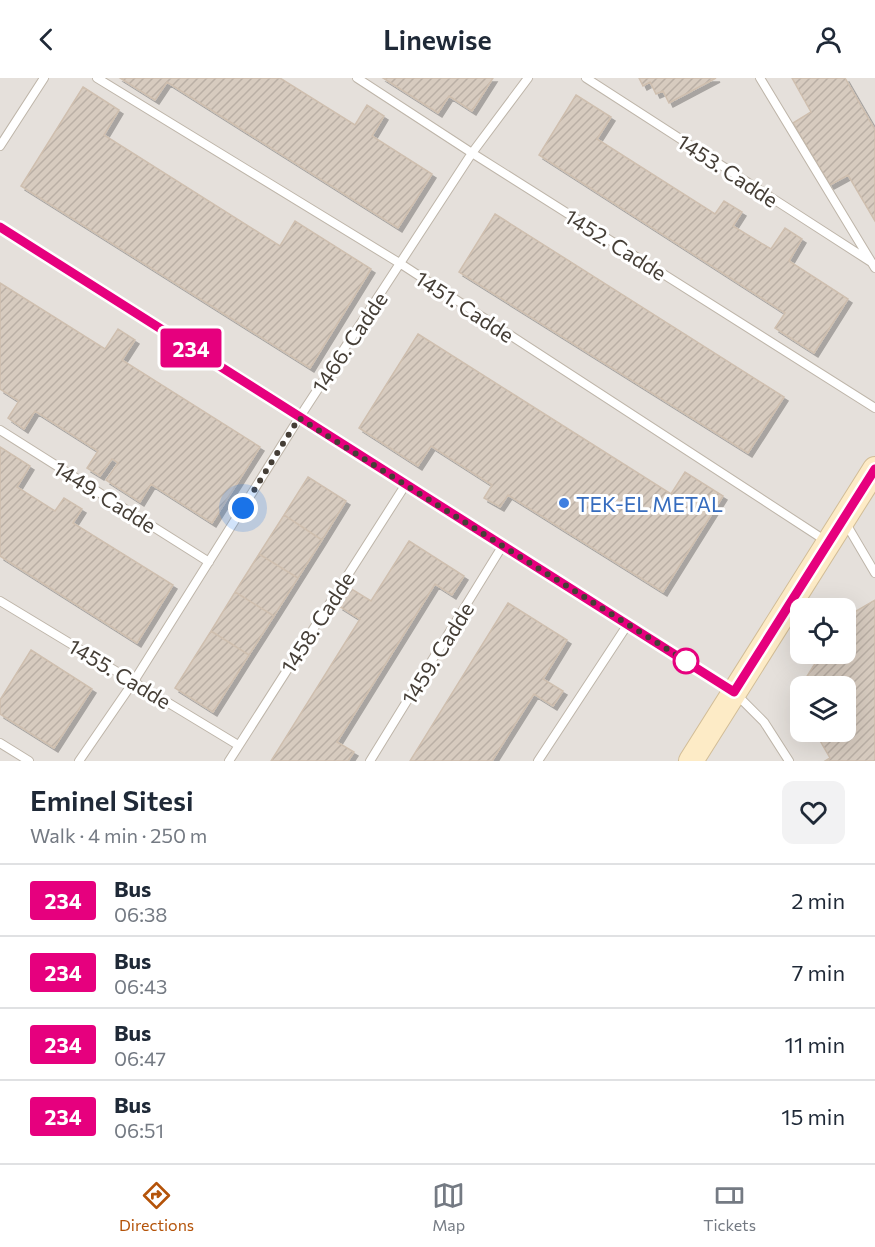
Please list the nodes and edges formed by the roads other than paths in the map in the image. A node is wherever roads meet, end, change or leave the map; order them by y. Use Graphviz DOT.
graph roads {
  1 [pos="44,78"];
  2 [pos="97,78"];
  3 [pos="357,78"];
  4 [pos="528,78"];
  5 [pos="586,78"];
  6 [pos="760,78"];
  7 [pos="0,146"];
  8 [pos="472,153"];
  9 [pos="0,227"];
  10 [pos="401,264"];
  11 [pos="873,265"];
  12 [pos="875,408"];
  13 [pos="299,418"];
  14 [pos="0,430"];
  15 [pos="875,469"];
  16 [pos="406,484"];
  17 [pos="844,519"];
  18 [pos="829,543"];
  19 [pos="503,545"];
  20 [pos="209,562"];
  21 [pos="875,573"];
  22 [pos="0,601"];
  23 [pos="628,624"];
  24 [pos="134,681"];
  25 [pos="734,692"];
  26 [pos="0,743"];
  27 [pos="238,745"];
  28 [pos="29,761"];
  29 [pos="79,761"];
  30 [pos="229,761"];
  31 [pos="370,761"];
  32 [pos="538,761"];
  33 [pos="691,761"];
  34 [pos="789,761"];
  1 -- 7 [label="lane"];
  2 -- 10 [label="lane, 1451. Cadde"];
  3 -- 8 [label="lane, 1452. Cadde"];
  4 -- 8 [label="lane, 1466. Cadde"];
  5 -- 11 [label="lane, 1453. Cadde"];
  6 -- 11 [label="lane"];
  8 -- 10 [label="lane, 1466. Cadde"];
  8 -- 12 [label="lane, 1452. Cadde"];
  9 -- 13 [label="lane"];
  10 -- 13 [label="lane, 1466. Cadde"];
  10 -- 18 [label="lane, 1451. Cadde"];
  13 -- 16 [label="lane"];
  13 -- 20 [label="lane, 1466. Cadde"];
  14 -- 20 [label="lane, 1449. Cadde"];
  15 -- 17 [label="main road"];
  16 -- 19 [label="lane"];
  16 -- 27 [label="lane, 1458. Cadde"];
  17 -- 18 [label="main road"];
  17 -- 21 [label="lane"];
  18 -- 25 [label="main road"];
  19 -- 23 [label="lane"];
  19 -- 31 [label="lane, 1459. Cadde"];
  20 -- 24 [label="lane, 1466. Cadde"];
  22 -- 24 [label="lane, 1455. Cadde"];
  23 -- 25 [label="lane"];
  23 -- 32 [label="lane"];
  24 -- 27 [label="lane, 1455. Cadde"];
  24 -- 29 [label="lane, 1466. Cadde"];
  25 -- 33 [label="main road"];
  25 -- 34 [label="lane"];
  26 -- 28 [label="lane"];
  27 -- 30 [label="lane, 1458. Cadde"];
}
